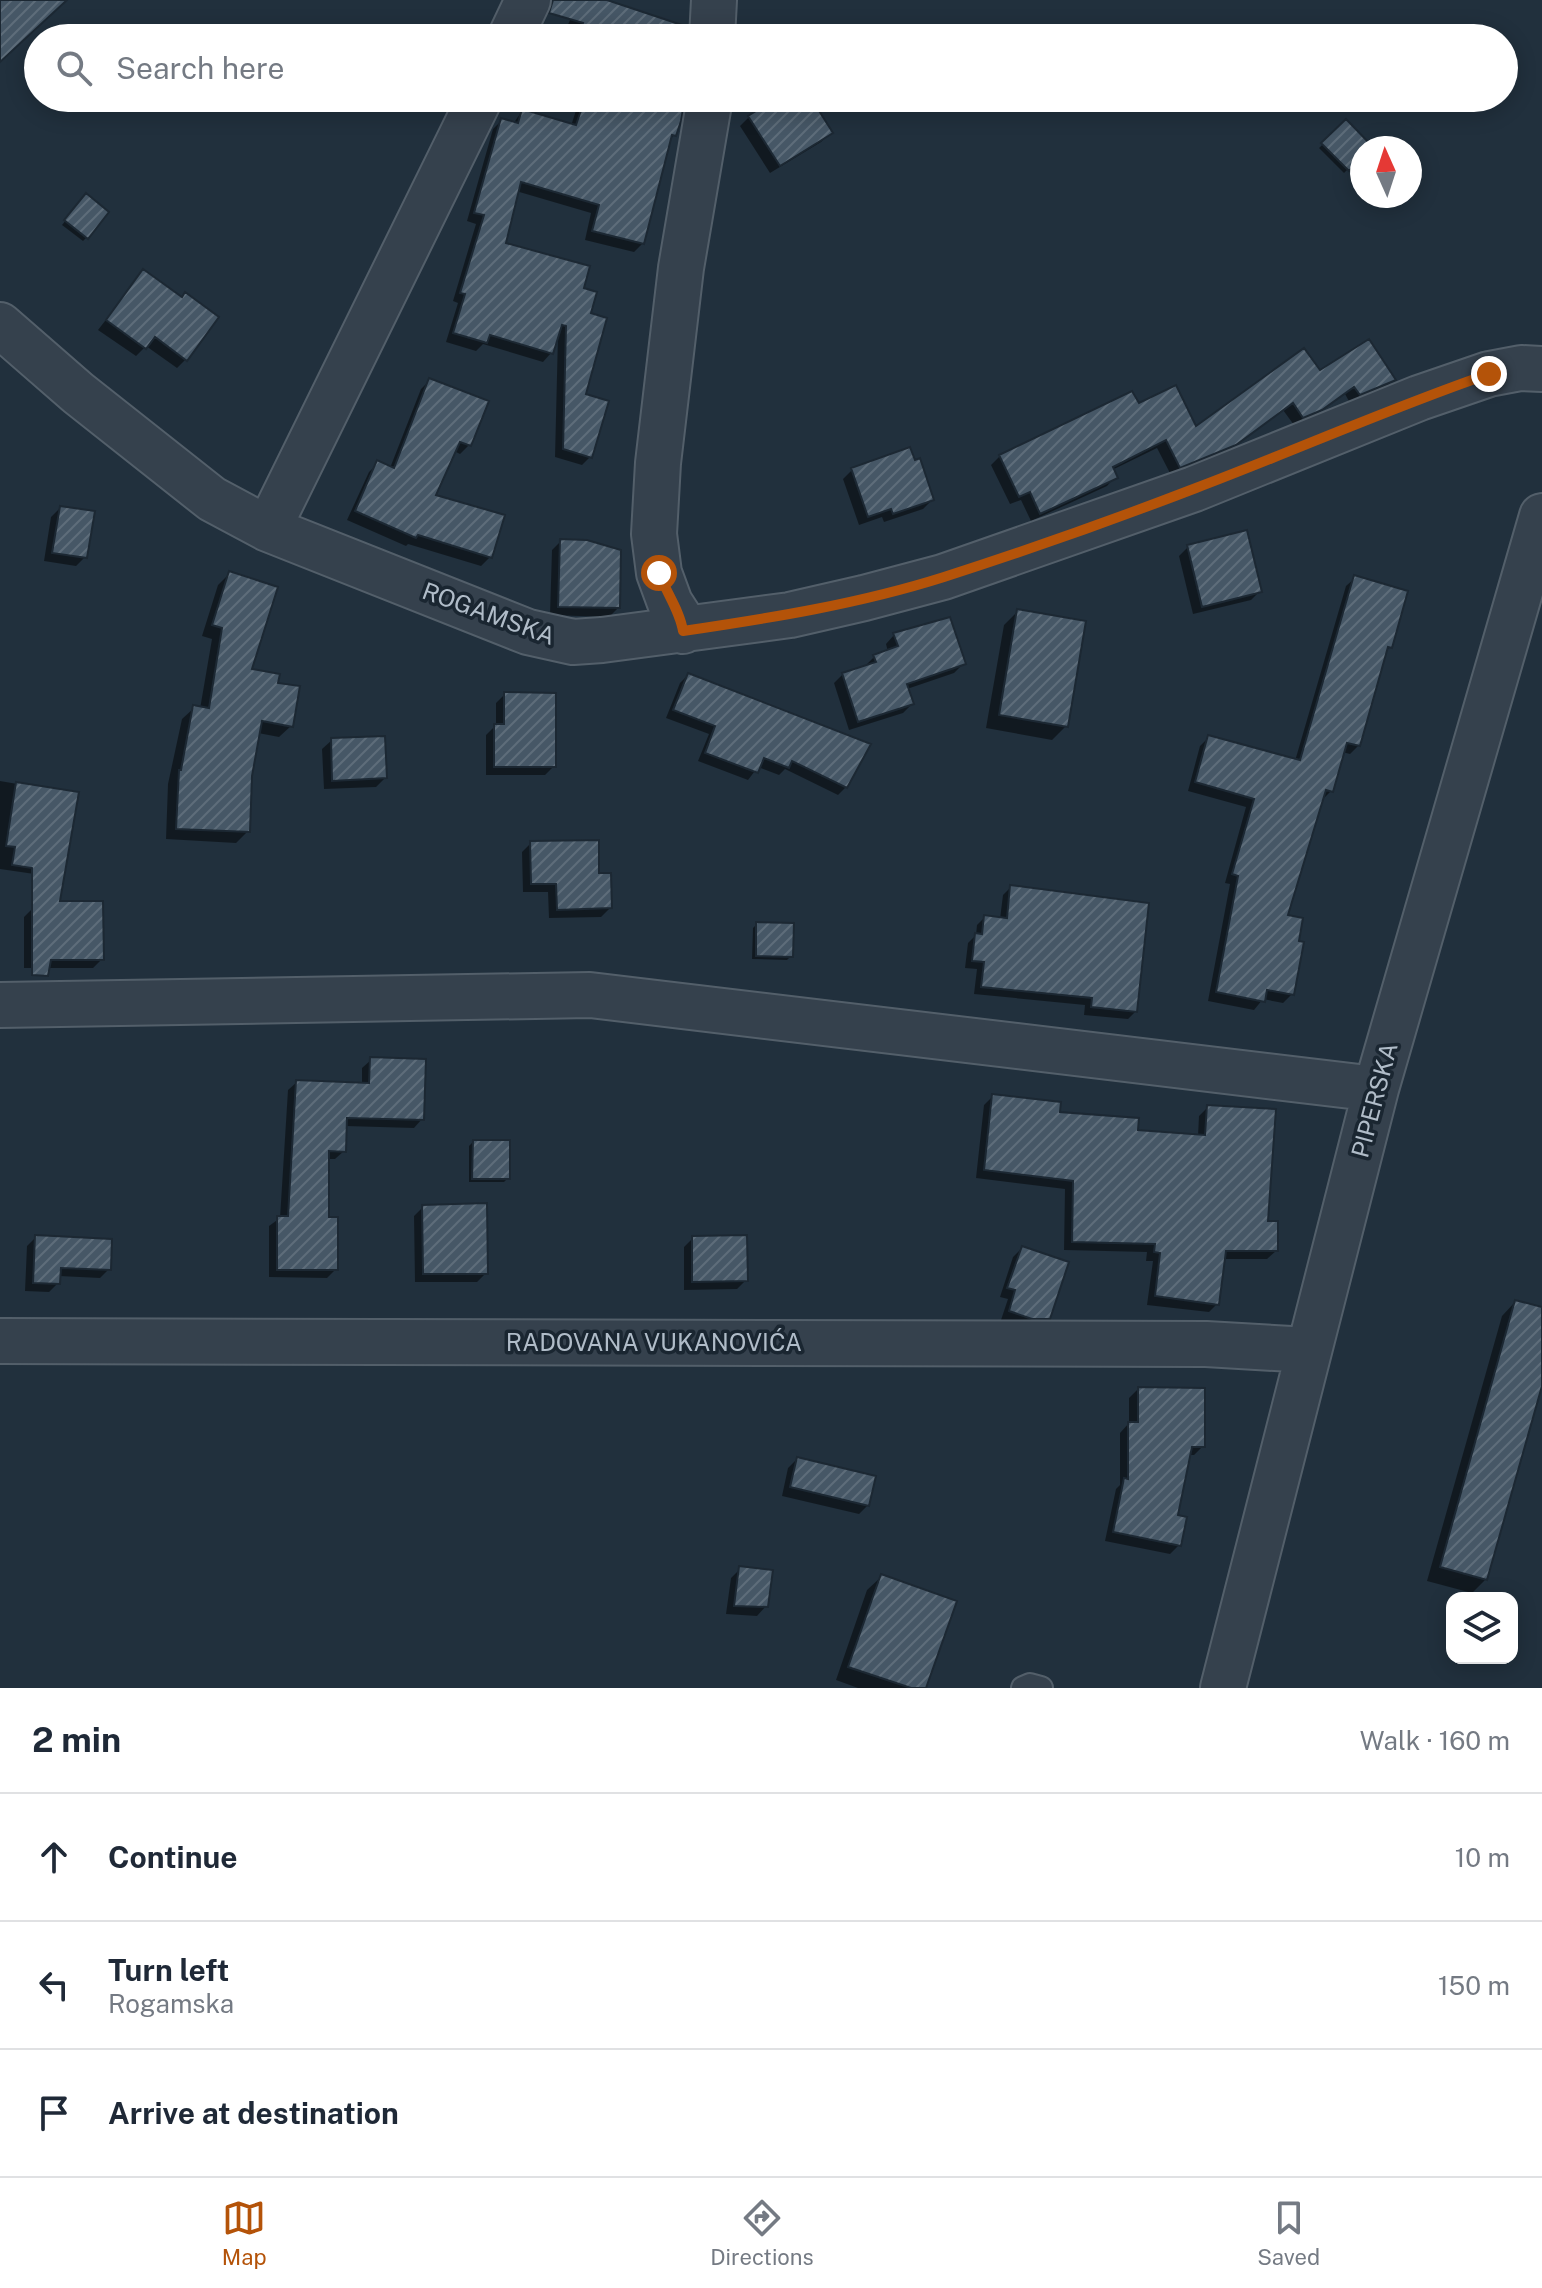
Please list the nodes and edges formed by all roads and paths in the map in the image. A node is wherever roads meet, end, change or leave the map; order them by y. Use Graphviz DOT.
graph roads {
  1 [pos="528,0"];
  2 [pos="714,0"];
  3 [pos="517,24"];
  4 [pos="713,24"];
  5 [pos="473,112"];
  6 [pos="708,112"];
  7 [pos="0,325"];
  8 [pos="1542,369"];
  9 [pos="1542,516"];
  10 [pos="268,529"];
  11 [pos="683,631"];
  12 [pos="0,1005"];
  13 [pos="1376,1089"];
  14 [pos="0,1341"];
  15 [pos="1309,1350"];
  16 [pos="1023,1688"];
  17 [pos="1041,1688"];
  18 [pos="1223,1688"];
  1 -- 3 [label="street"];
  2 -- 4 [label="street"];
  5 -- 10 [label="street"];
  6 -- 11 [label="street"];
  7 -- 10 [label="street, ROGAMSKA"];
  8 -- 11 [label="street, ROGAMSKA"];
  9 -- 13 [label="street, PIPERSKA"];
  10 -- 11 [label="street, ROGAMSKA"];
  12 -- 13 [label="street"];
  13 -- 15 [label="street, PIPERSKA"];
  14 -- 15 [label="street, RADOVANA VUKANOVIĆA"];
  15 -- 18 [label="street, PIPERSKA"];
  16 -- 17 [label="lane"];
}
